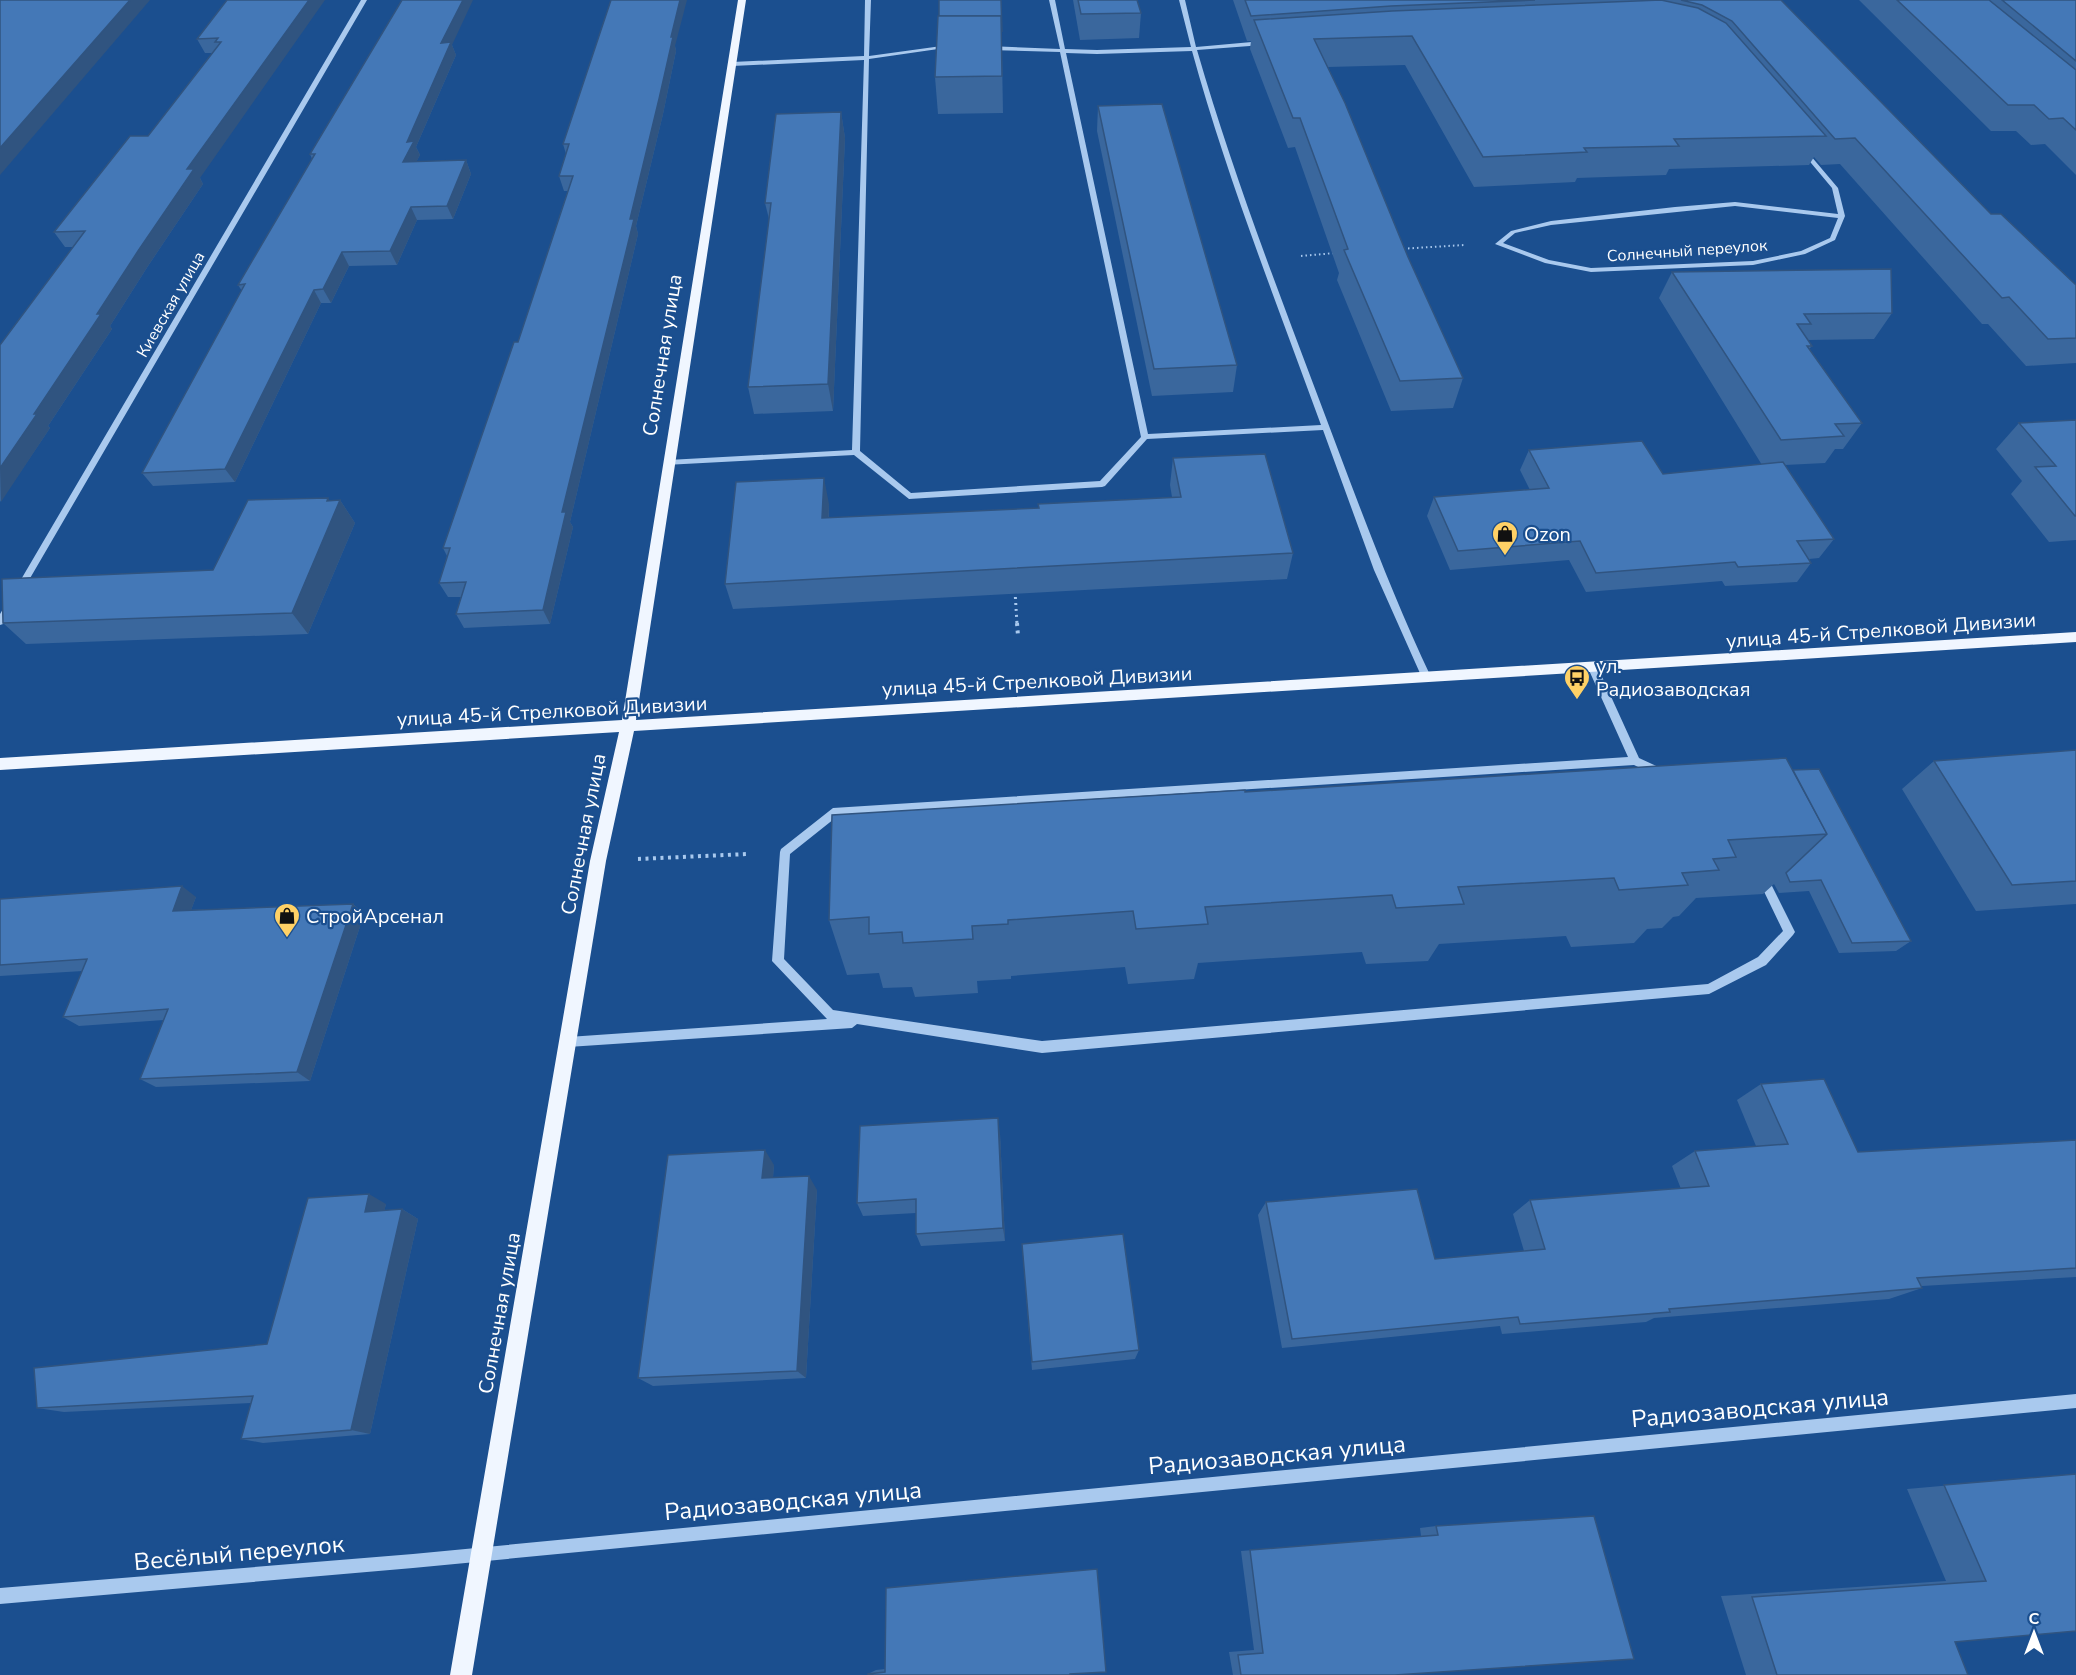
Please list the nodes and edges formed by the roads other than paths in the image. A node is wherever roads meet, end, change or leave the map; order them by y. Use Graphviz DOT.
graph roads {
  1 [pos="364,0"];
  2 [pos="742,0"];
  3 [pos="868,0"];
  4 [pos="1052,0"];
  5 [pos="1182,0"];
  6 [pos="1270,43"];
  7 [pos="962,47"];
  8 [pos="984,48"];
  9 [pos="1193,49"];
  10 [pos="1062,50"];
  11 [pos="864,58"];
  12 [pos="732,64"];
  13 [pos="1798,144"];
  14 [pos="1842,216"];
  15 [pos="1326,427"];
  16 [pos="1145,437"];
  17 [pos="856,452"];
  18 [pos="668,463"];
  19 [pos="0,622"];
  20 [pos="2076,637"];
  21 [pos="1593,668"];
  22 [pos="1426,677"];
  23 [pos="628,725"];
  24 [pos="1635,761"];
  25 [pos="0,764"];
  26 [pos="1676,780"];
  27 [pos="1758,867"];
  28 [pos="880,1021"];
  29 [pos="568,1042"];
  30 [pos="2076,1401"];
  31 [pos="482,1554"];
  32 [pos="0,1596"];
  33 [pos="461,1675"];
  1 -- 19 [label="street, Киевская улица"];
  2 -- 12 [label="main road, Солнечная улица"];
  3 -- 11 [label="street"];
  4 -- 10 [label="street"];
  5 -- 9 [label="street"];
  6 -- 9 [label="street"];
  7 -- 11 [label="street"];
  8 -- 10 [label="street"];
  9 -- 10 [label="street"];
  9 -- 15 [label="street"];
  10 -- 16 [label="street"];
  11 -- 12 [label="street"];
  11 -- 17 [label="street"];
  12 -- 18 [label="main road, Солнечная улица"];
  13 -- 14 [label="street"];
  14 -- 14 [label="street, Солнечный переулок"];
  15 -- 16 [label="street"];
  15 -- 22 [label="street"];
  16 -- 17 [label="street"];
  17 -- 18 [label="street"];
  18 -- 23 [label="main road, Солнечная улица"];
  20 -- 21 [label="main road, улица 45-й Стрелковой Дивизии"];
  21 -- 22 [label="main road, улица 45-й Стрелковой Дивизии"];
  21 -- 24 [label="street"];
  22 -- 23 [label="main road, улица 45-й Стрелковой Дивизии"];
  23 -- 25 [label="main road, улица 45-й Стрелковой Дивизии"];
  23 -- 29 [label="main road, Солнечная улица"];
  24 -- 26 [label="street"];
  24 -- 28 [label="street"];
  27 -- 28 [label="street"];
  28 -- 29 [label="street"];
  29 -- 31 [label="main road, Солнечная улица"];
  30 -- 31 [label="street, Радиозаводская улица"];
  31 -- 32 [label="street, Весёлый переулок"];
  31 -- 33 [label="main road, Солнечная улица"];
}
